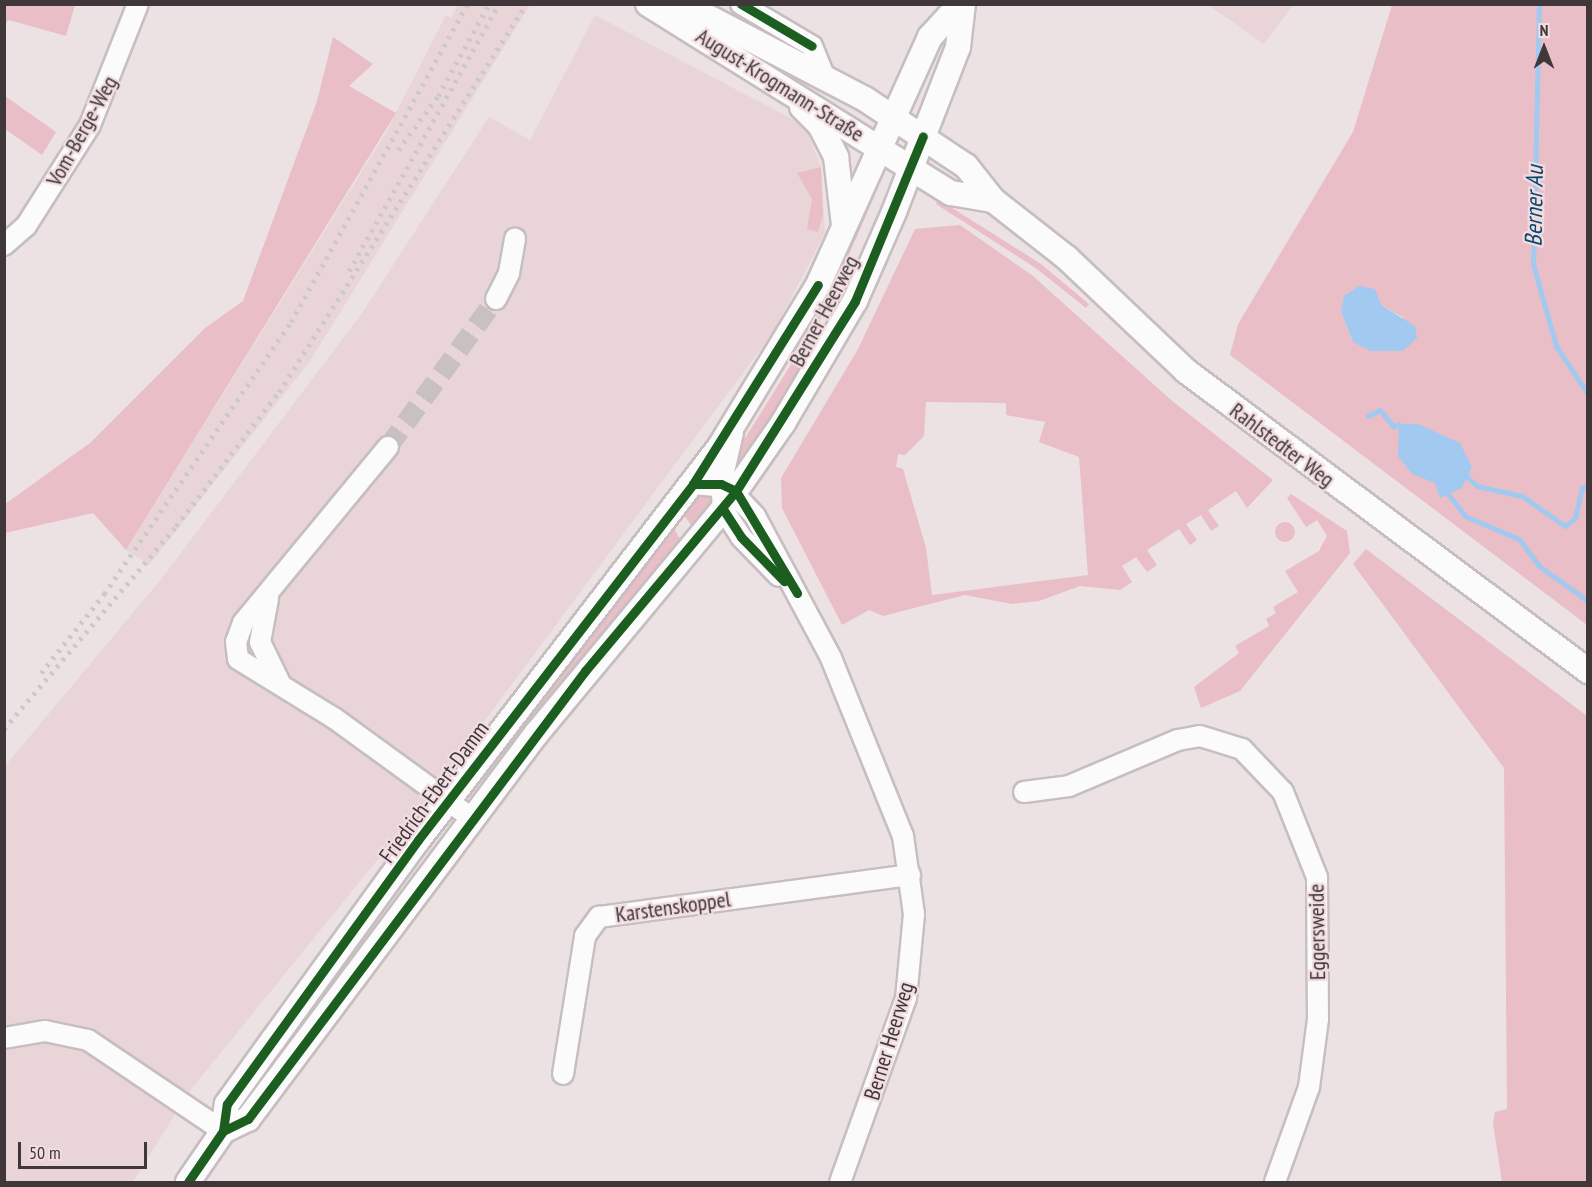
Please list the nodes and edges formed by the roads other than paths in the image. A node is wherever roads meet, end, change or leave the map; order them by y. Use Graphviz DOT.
graph roads {
  1 [pos="138,4"];
  2 [pos="648,4"];
  3 [pos="683,4"];
  4 [pos="741,4"];
  5 [pos="961,4"];
  6 [pos="825,78"];
  7 [pos="790,90"];
  8 [pos="895,117"];
  9 [pos="923,136"];
  10 [pos="881,148"];
  11 [pos="911,168"];
  12 [pos="993,200"];
  13 [pos="844,231"];
  14 [pos="515,239"];
  15 [pos="4,245"];
  16 [pos="496,299"];
  17 [pos="738,413"];
  18 [pos="388,447"];
  19 [pos="693,484"];
  20 [pos="727,495"];
  21 [pos="269,597"];
  22 [pos="260,623"];
  23 [pos="236,642"];
  24 [pos="1587,671"];
  25 [pos="280,683"];
  26 [pos="1024,792"];
  27 [pos="449,802"];
  28 [pos="473,819"];
  29 [pos="910,875"];
  30 [pos="4,1038"];
  31 [pos="563,1074"];
  32 [pos="223,1131"];
  33 [pos="188,1182"];
  34 [pos="840,1182"];
  35 [pos="1275,1182"];
  1 -- 15 [label="street, Vom-Berge-Weg"];
  2 -- 7 [label="main road, August-Krogmann-Straße"];
  3 -- 6 [label="main road, August-Krogmann-Straße"];
  4 -- 6 [label="street"];
  5 -- 8 [label="main road, Berner Heerweg"];
  5 -- 9 [label="main road, Berner Heerweg"];
  6 -- 8 [label="main road, August-Krogmann-Straße"];
  7 -- 10 [label="main road, August-Krogmann-Straße"];
  7 -- 13 [label="main road"];
  8 -- 9 [label="main road, August-Krogmann-Straße"];
  8 -- 10 [label="main road, Berner Heerweg"];
  9 -- 11 [label="main road, Berner Heerweg"];
  9 -- 12 [label="main road, Rahlstedter Weg"];
  10 -- 11 [label="main road, August-Krogmann-Straße"];
  10 -- 13 [label="main road, Berner Heerweg"];
  11 -- 12 [label="main road, Rahlstedter Weg"];
  11 -- 20 [label="main road, Berner Heerweg"];
  12 -- 24 [label="main road, Rahlstedter Weg"];
  13 -- 17 [label="main road, Berner Heerweg"];
  14 -- 16 [label="street"];
  17 -- 19 [label="main road, Berner Heerweg"];
  17 -- 20 [label="street, Berner Heerweg"];
  18 -- 21 [label="street"];
  19 -- 20 [label="street"];
  19 -- 27 [label="main road, Friedrich-Ebert-Damm"];
  20 -- 28 [label="main road, Friedrich-Ebert-Damm"];
  20 -- 29 [label="street, Berner Heerweg"];
  21 -- 22 [label="street"];
  21 -- 23 [label="street"];
  22 -- 23 [label="street"];
  22 -- 25 [label="street"];
  23 -- 25 [label="street"];
  25 -- 27 [label="street"];
  26 -- 35 [label="street, Eggersweide"];
  27 -- 28 [label="street"];
  27 -- 32 [label="main road, Friedrich-Ebert-Damm"];
  28 -- 32 [label="main road, Friedrich-Ebert-Damm"];
  29 -- 31 [label="street, Karstenskoppel"];
  29 -- 34 [label="street, Berner Heerweg"];
  30 -- 32 [label="street"];
  32 -- 33 [label="main road, Friedrich-Ebert-Damm"];
}
